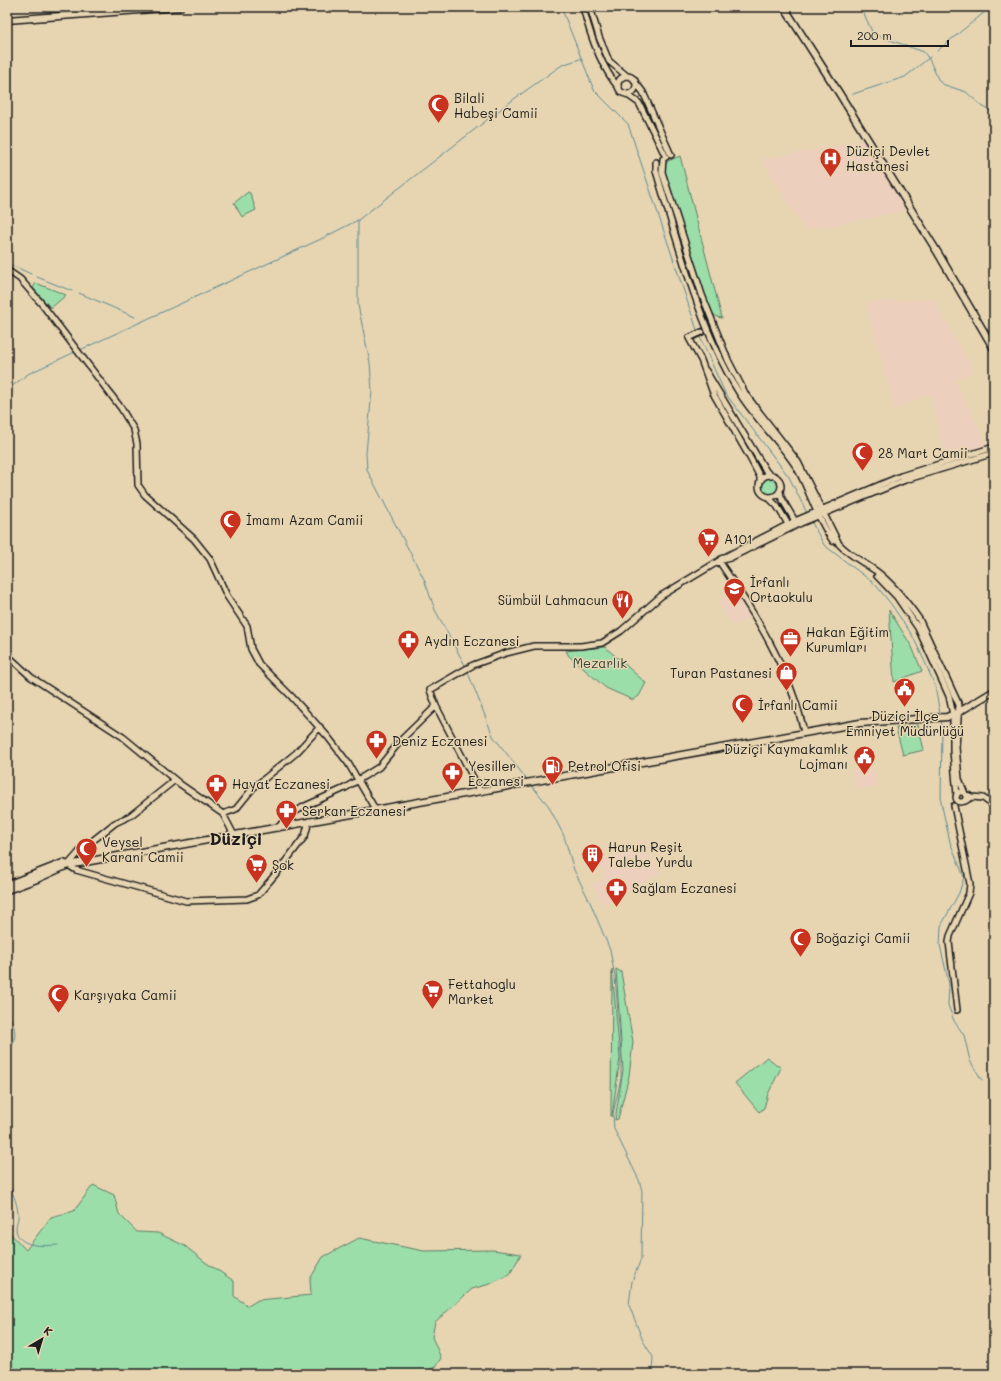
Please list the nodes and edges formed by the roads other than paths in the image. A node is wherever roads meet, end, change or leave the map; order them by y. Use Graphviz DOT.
graph roads {
  1 [pos="180,7"];
  2 [pos="583,7"];
  3 [pos="590,7"];
  4 [pos="784,7"];
  5 [pos="788,7"];
  6 [pos="7,20"];
  7 [pos="627,76"];
  8 [pos="635,82"];
  9 [pos="619,88"];
  10 [pos="626,94"];
  11 [pos="666,157"];
  12 [pos="656,162"];
  13 [pos="938,253"];
  14 [pos="7,270"];
  15 [pos="702,332"];
  16 [pos="994,349"];
  17 [pos="706,370"];
  18 [pos="994,447"];
  19 [pos="994,453"];
  20 [pos="771,476"];
  21 [pos="760,483"];
  22 [pos="780,492"];
  23 [pos="768,497"];
  24 [pos="820,513"];
  25 [pos="799,521"];
  26 [pos="788,524"];
  27 [pos="719,561"];
  28 [pos="7,655"];
  29 [pos="994,691"];
  30 [pos="436,706"];
  31 [pos="953,715"];
  32 [pos="320,727"];
  33 [pos="804,732"];
  34 [pos="175,780"];
  35 [pos="358,781"];
  36 [pos="480,791"];
  37 [pos="965,794"];
  38 [pos="956,796"];
  39 [pos="972,797"];
  40 [pos="962,801"];
  41 [pos="954,806"];
  42 [pos="994,806"];
  43 [pos="375,809"];
  44 [pos="223,814"];
  45 [pos="309,821"];
  46 [pos="278,828"];
  47 [pos="234,835"];
  48 [pos="68,865"];
  49 [pos="7,885"];
  50 [pos="7,890"];
  51 [pos="957,1010"];
  1 -- 6 [label="main road"];
  2 -- 9 [label="street"];
  3 -- 7 [label="street"];
  4 -- 13 [label="main road"];
  5 -- 13 [label="main road"];
  7 -- 8 [label="street"];
  7 -- 9 [label="street"];
  8 -- 10 [label="street"];
  8 -- 11 [label="street"];
  9 -- 10 [label="street"];
  10 -- 11 [label="street"];
  11 -- 24 [label="street"];
  12 -- 24 [label="street"];
  13 -- 16 [label="main road"];
  14 -- 32 [label="street"];
  15 -- 17 [label="street"];
  17 -- 20 [label="street"];
  17 -- 21 [label="street"];
  18 -- 24 [label="street"];
  19 -- 24 [label="street"];
  20 -- 21 [label="street"];
  20 -- 22 [label="street"];
  21 -- 23 [label="street"];
  22 -- 23 [label="street"];
  22 -- 25 [label="street"];
  23 -- 26 [label="street"];
  24 -- 25 [label="street"];
  24 -- 31 [label="street"];
  25 -- 26 [label="street"];
  25 -- 27 [label="street"];
  26 -- 27 [label="street"];
  27 -- 30 [label="street"];
  27 -- 33 [label="street"];
  28 -- 34 [label="street"];
  29 -- 31 [label="main road"];
  30 -- 35 [label="street"];
  30 -- 36 [label="street"];
  31 -- 33 [label="main road"];
  31 -- 37 [label="street"];
  31 -- 38 [label="street"];
  32 -- 35 [label="street"];
  32 -- 44 [label="street"];
  33 -- 36 [label="main road"];
  34 -- 44 [label="street"];
  34 -- 48 [label="street"];
  35 -- 43 [label="street"];
  35 -- 46 [label="street"];
  36 -- 43 [label="main road"];
  37 -- 38 [label="street"];
  37 -- 39 [label="street"];
  37 -- 40 [label="street"];
  38 -- 40 [label="street"];
  38 -- 41 [label="street"];
  39 -- 40 [label="street"];
  39 -- 42 [label="street"];
  40 -- 41 [label="street"];
  41 -- 51 [label="street"];
  43 -- 45 [label="main road"];
  44 -- 47 [label="street"];
  45 -- 46 [label="main road"];
  45 -- 48 [label="street"];
  46 -- 47 [label="main road"];
  47 -- 48 [label="main road"];
  48 -- 49 [label="main road"];
  48 -- 50 [label="main road"];
}
